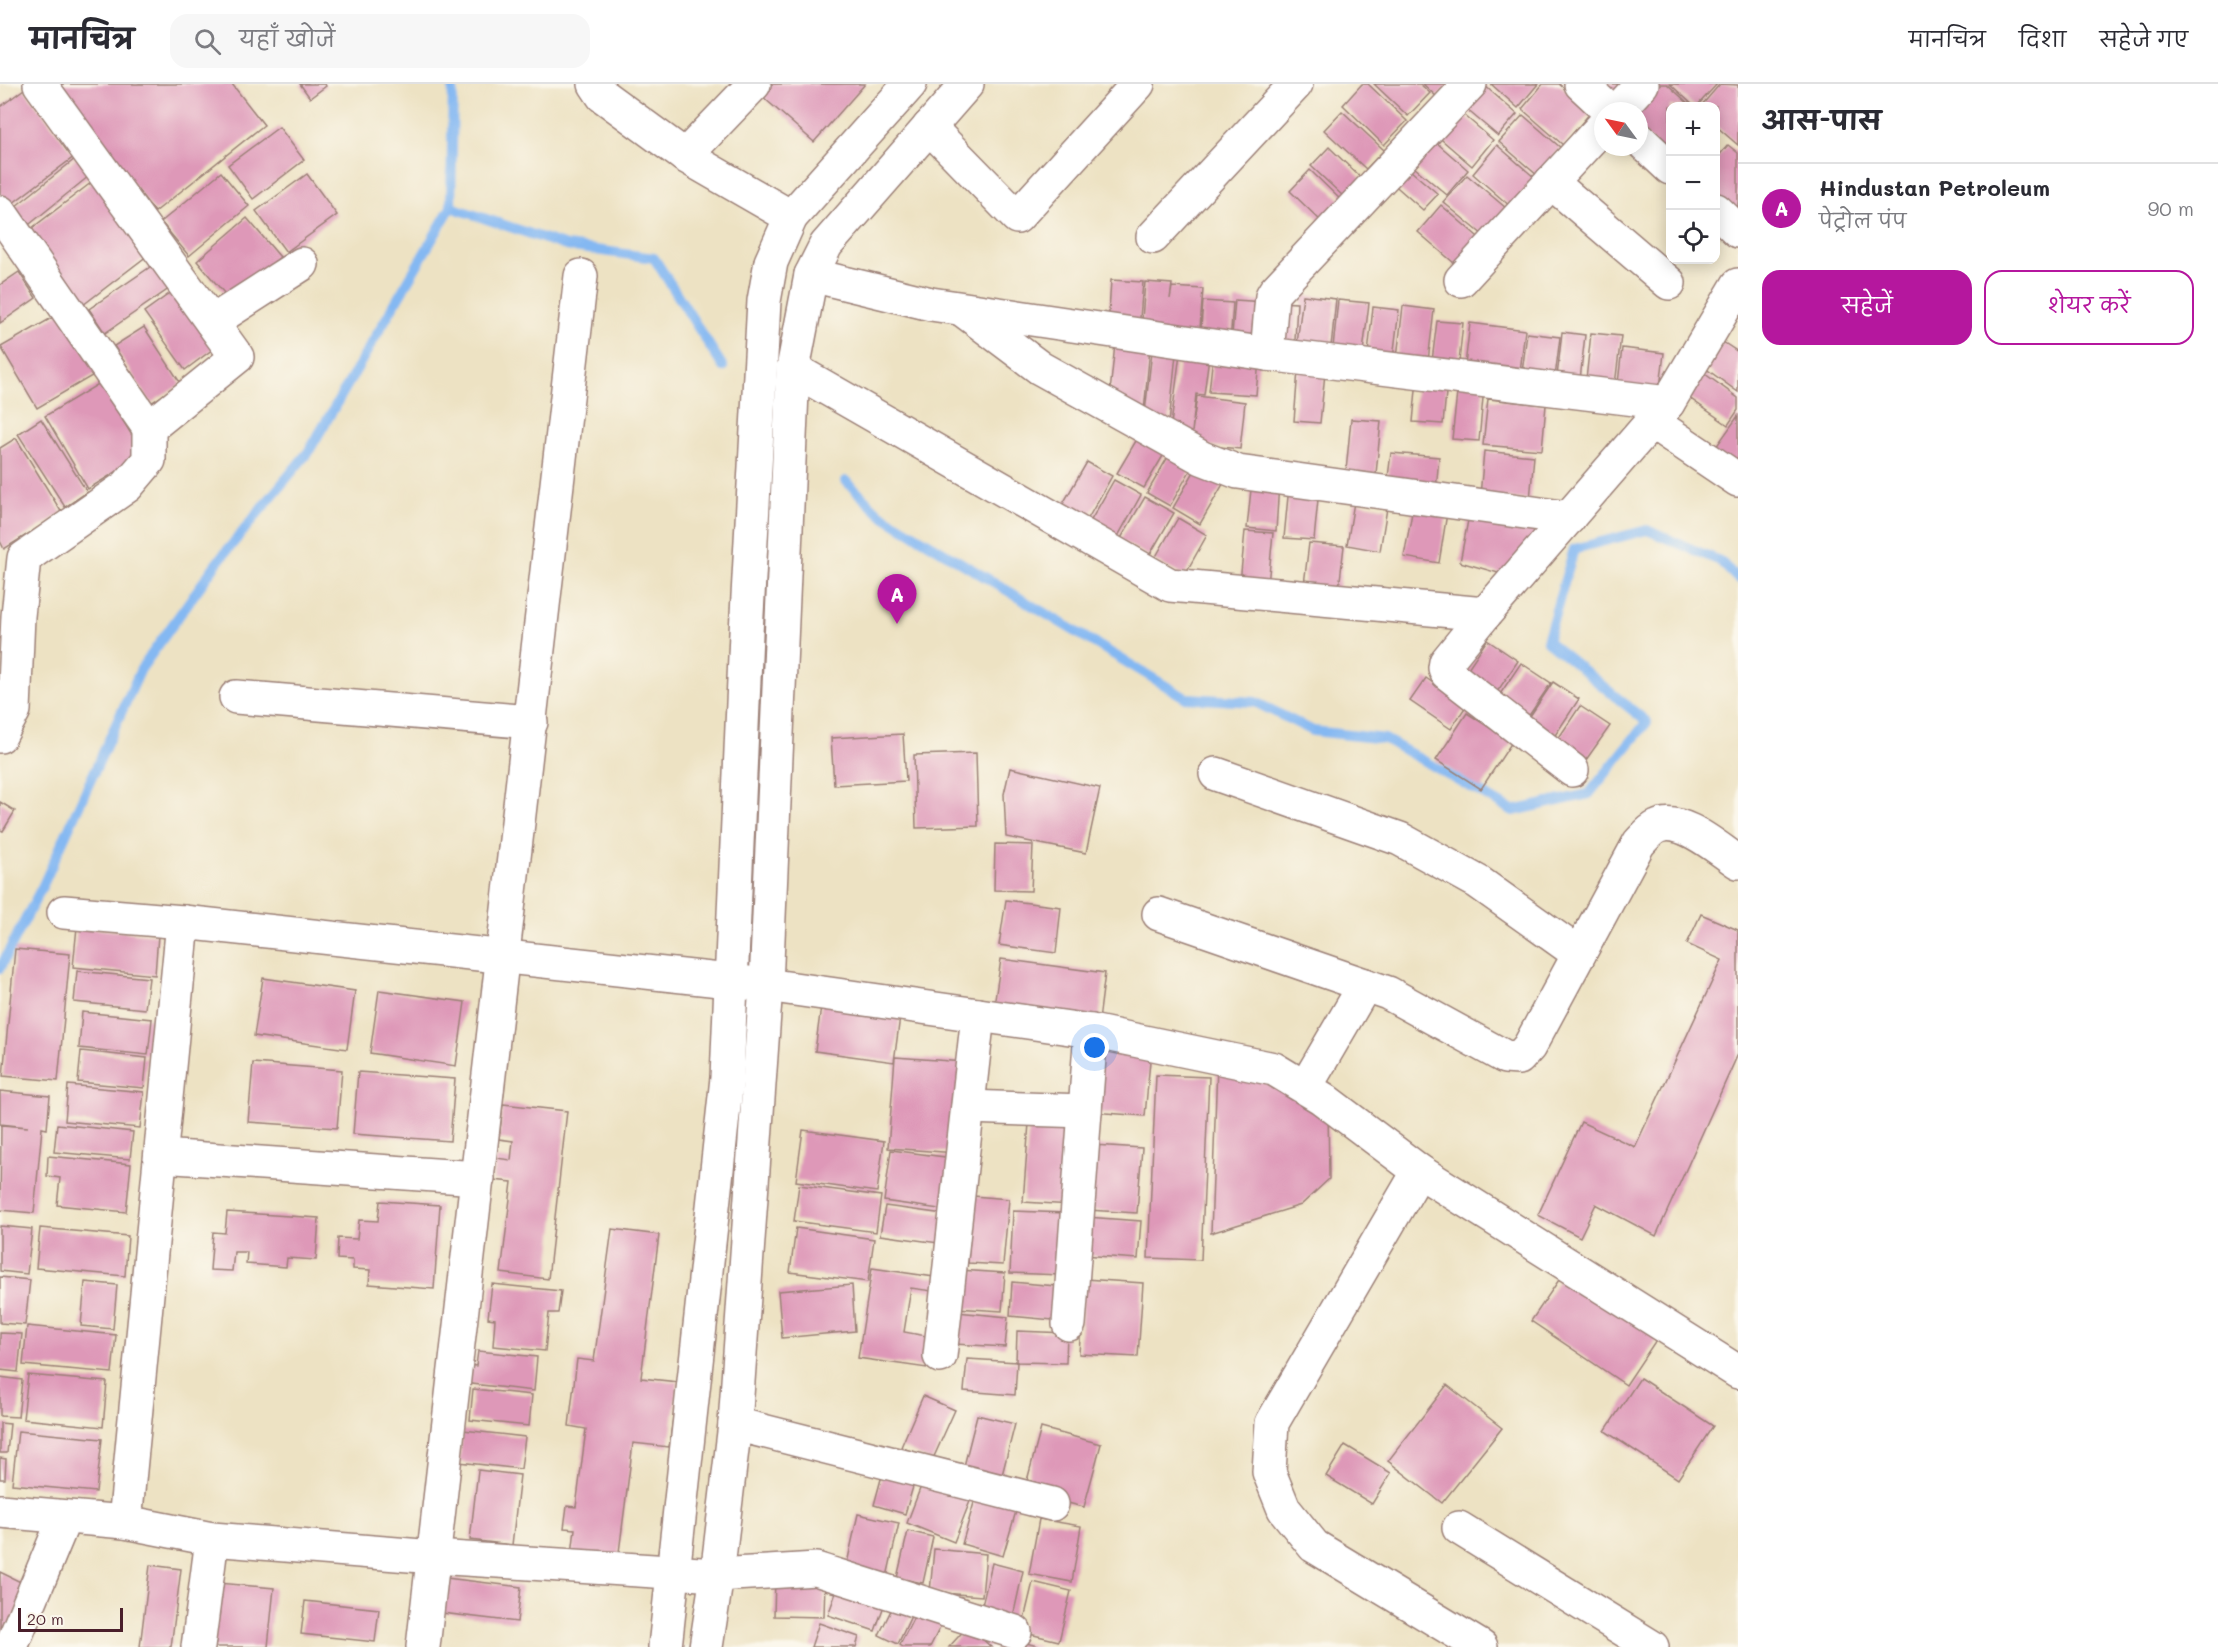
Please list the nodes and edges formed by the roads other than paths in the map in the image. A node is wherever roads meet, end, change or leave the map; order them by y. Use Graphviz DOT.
graph roads {
  1 [pos="40,84"];
  2 [pos="595,84"];
  3 [pos="754,84"];
  4 [pos="910,84"];
  5 [pos="967,84"];
  6 [pos="1138,84"];
  7 [pos="1296,84"];
  8 [pos="1470,84"];
  9 [pos="1581,84"];
  10 [pos="1642,84"];
  11 [pos="1600,102"];
  12 [pos="1625,102"];
  13 [pos="929,127"];
  14 [pos="1594,136"];
  15 [pos="1648,147"];
  16 [pos="685,156"];
  17 [pos="1666,163"];
  18 [pos="1551,182"];
  19 [pos="0,212"];
  20 [pos="1720,214"];
  21 [pos="791,217"];
  22 [pos="1738,231"];
  23 [pos="1153,237"];
  24 [pos="302,264"];
  25 [pos="812,275"];
  26 [pos="581,276"];
  27 [pos="1461,279"];
  28 [pos="1669,283"];
  29 [pos="1738,285"];
  30 [pos="960,308"];
  31 [pos="212,322"];
  32 [pos="1726,335"];
  33 [pos="1267,354"];
  34 [pos="793,369"];
  35 [pos="1660,413"];
  36 [pos="149,428"];
  37 [pos="1738,480"];
  38 [pos="1569,518"];
  39 [pos="6,613"];
  40 [pos="1485,614"];
  41 [pos="236,697"];
  42 [pos="531,722"];
  43 [pos="0,736"];
  44 [pos="1572,770"];
  45 [pos="1216,774"];
  46 [pos="1738,862"];
  47 [pos="64,912"];
  48 [pos="1159,914"];
  49 [pos="183,922"];
  50 [pos="1579,954"];
  51 [pos="504,957"];
  52 [pos="732,981"];
  53 [pos="766,985"];
  54 [pos="1365,985"];
  55 [pos="978,1015"];
  56 [pos="1091,1031"];
  57 [pos="1306,1086"];
  58 [pos="968,1107"];
  59 [pos="1085,1111"];
  60 [pos="161,1156"];
  61 [pos="1419,1171"];
  62 [pos="478,1178"];
  63 [pos="1069,1324"];
  64 [pos="940,1356"];
  65 [pos="1738,1372"];
  66 [pos="735,1424"];
  67 [pos="1052,1504"];
  68 [pos="0,1511"];
  69 [pos="64,1517"];
  70 [pos="125,1522"];
  71 [pos="1459,1528"];
  72 [pos="212,1539"];
  73 [pos="434,1557"];
  74 [pos="674,1572"];
  75 [pos="717,1575"];
  76 [pos="1015,1632"];
  77 [pos="1450,1639"];
  78 [pos="11,1647"];
  79 [pos="198,1647"];
  80 [pos="423,1647"];
  81 [pos="665,1647"];
  82 [pos="706,1647"];
  83 [pos="1481,1647"];
  84 [pos="1652,1647"];
  1 -- 31 [label="street"];
  2 -- 16 [label="street"];
  3 -- 16 [label="street"];
  4 -- 21 [label="street"];
  5 -- 13 [label="street"];
  6 -- 13 [label="street"];
  7 -- 23 [label="street"];
  8 -- 33 [label="street"];
  9 -- 11 [label="street"];
  10 -- 12 [label="street"];
  13 -- 25 [label="street"];
  14 -- 18 [label="street"];
  15 -- 17 [label="street"];
  16 -- 21 [label="street"];
  18 -- 27 [label="street"];
  18 -- 28 [label="street"];
  19 -- 36 [label="street"];
  20 -- 22 [label="street"];
  21 -- 52 [label="street"];
  24 -- 31 [label="street"];
  25 -- 30 [label="street"];
  25 -- 34 [label="street"];
  26 -- 42 [label="street"];
  29 -- 32 [label="street"];
  30 -- 33 [label="street"];
  30 -- 38 [label="street"];
  31 -- 36 [label="street"];
  32 -- 35 [label="street"];
  33 -- 35 [label="street"];
  34 -- 40 [label="street"];
  34 -- 53 [label="street"];
  35 -- 37 [label="street"];
  35 -- 38 [label="street"];
  36 -- 39 [label="street"];
  38 -- 40 [label="street"];
  39 -- 43 [label="street"];
  40 -- 44 [label="street"];
  41 -- 42 [label="street"];
  42 -- 51 [label="street"];
  45 -- 50 [label="street"];
  46 -- 50 [label="street"];
  47 -- 49 [label="street"];
  48 -- 54 [label="street"];
  49 -- 51 [label="street"];
  49 -- 60 [label="street"];
  50 -- 54 [label="street"];
  51 -- 52 [label="street"];
  51 -- 62 [label="street"];
  52 -- 53 [label="street"];
  52 -- 74 [label="street"];
  53 -- 55 [label="street"];
  53 -- 66 [label="street"];
  54 -- 57 [label="street"];
  55 -- 56 [label="street"];
  55 -- 58 [label="street"];
  56 -- 57 [label="street"];
  56 -- 59 [label="street"];
  57 -- 61 [label="street"];
  58 -- 59 [label="street"];
  58 -- 64 [label="street"];
  59 -- 63 [label="street"];
  60 -- 62 [label="street"];
  60 -- 70 [label="street"];
  61 -- 65 [label="street"];
  61 -- 77 [label="street"];
  62 -- 73 [label="street"];
  66 -- 67 [label="street"];
  66 -- 75 [label="street"];
  68 -- 69 [label="street"];
  69 -- 70 [label="street"];
  69 -- 78 [label="street"];
  70 -- 72 [label="street"];
  71 -- 84 [label="street"];
  72 -- 73 [label="street"];
  72 -- 79 [label="street"];
  73 -- 74 [label="street"];
  73 -- 80 [label="street"];
  74 -- 75 [label="street"];
  74 -- 81 [label="street"];
  75 -- 76 [label="street"];
  75 -- 82 [label="street"];
  77 -- 83 [label="street"];
}
